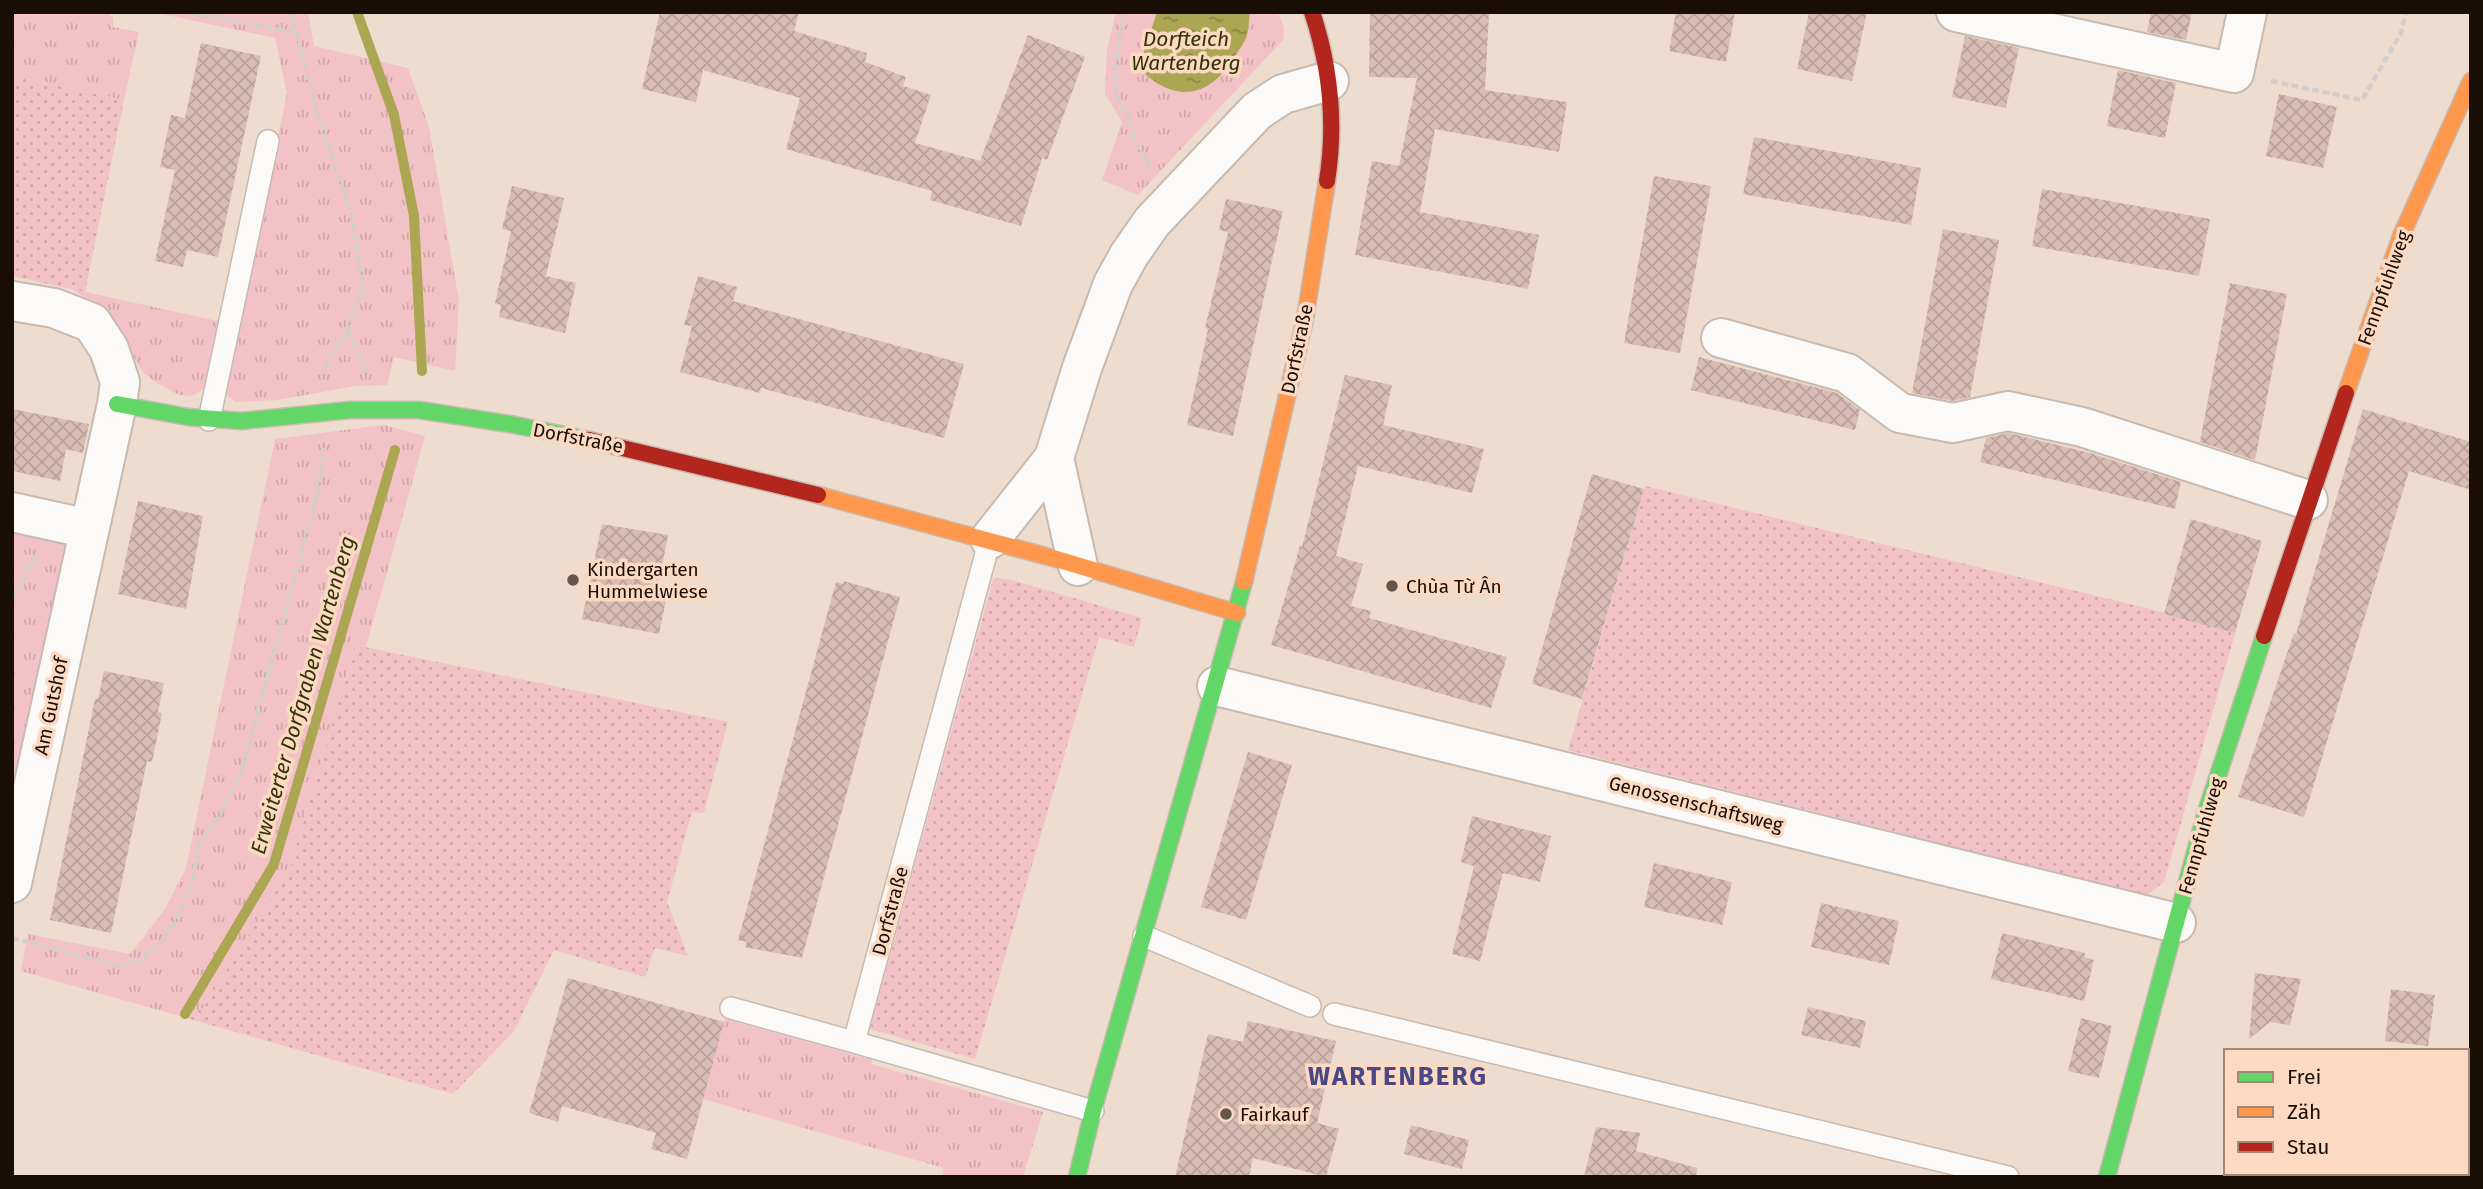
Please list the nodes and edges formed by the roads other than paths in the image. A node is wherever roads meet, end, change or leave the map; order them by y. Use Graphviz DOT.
graph roads {
  1 [pos="1312,12"];
  2 [pos="1956,12"];
  3 [pos="2247,12"];
  4 [pos="2066,24"];
  5 [pos="1329,81"];
  6 [pos="2471,81"];
  7 [pos="268,141"];
  8 [pos="12,300"];
  9 [pos="1721,338"];
  10 [pos="117,404"];
  11 [pos="209,420"];
  12 [pos="1054,458"];
  13 [pos="2308,500"];
  14 [pos="12,513"];
  15 [pos="72,525"];
  16 [pos="990,539"];
  17 [pos="1077,566"];
  18 [pos="1237,613"];
  19 [pos="1217,686"];
  20 [pos="12,883"];
  21 [pos="2176,923"];
  22 [pos="1144,936"];
  23 [pos="1310,1006"];
  24 [pos="731,1008"];
  25 [pos="1334,1014"];
  26 [pos="854,1042"];
  27 [pos="1093,1111"];
  28 [pos="1077,1177"];
  29 [pos="2008,1177"];
  30 [pos="2107,1177"];
  1 -- 5 [label="street, Dorfstraße"];
  2 -- 4 [label="street"];
  3 -- 4 [label="street"];
  5 -- 12 [label="street, Dorfstraße"];
  5 -- 18 [label="street, Dorfstraße"];
  6 -- 13 [label="street, Fennpfuhlweg"];
  7 -- 11 [label="lane"];
  8 -- 10 [label="street, Am Gutshof"];
  9 -- 13 [label="street"];
  10 -- 11 [label="street"];
  10 -- 15 [label="street, Am Gutshof"];
  11 -- 16 [label="street, Dorfstraße"];
  12 -- 16 [label="street, Dorfstraße"];
  12 -- 17 [label="street, Dorfstraße"];
  13 -- 21 [label="street, Fennpfuhlweg"];
  14 -- 15 [label="street"];
  15 -- 20 [label="street, Am Gutshof"];
  16 -- 17 [label="street, Dorfstraße"];
  16 -- 26 [label="lane, Dorfstraße"];
  17 -- 18 [label="street, Dorfstraße"];
  18 -- 19 [label="street, Dorfstraße"];
  19 -- 21 [label="street, Genossenschaftsweg"];
  19 -- 22 [label="street, Dorfstraße"];
  21 -- 30 [label="street, Fennpfuhlweg"];
  22 -- 23 [label="lane"];
  22 -- 27 [label="street, Dorfstraße"];
  24 -- 26 [label="lane"];
  25 -- 29 [label="lane"];
  26 -- 27 [label="lane"];
  27 -- 28 [label="street, Dorfstraße"];
}
